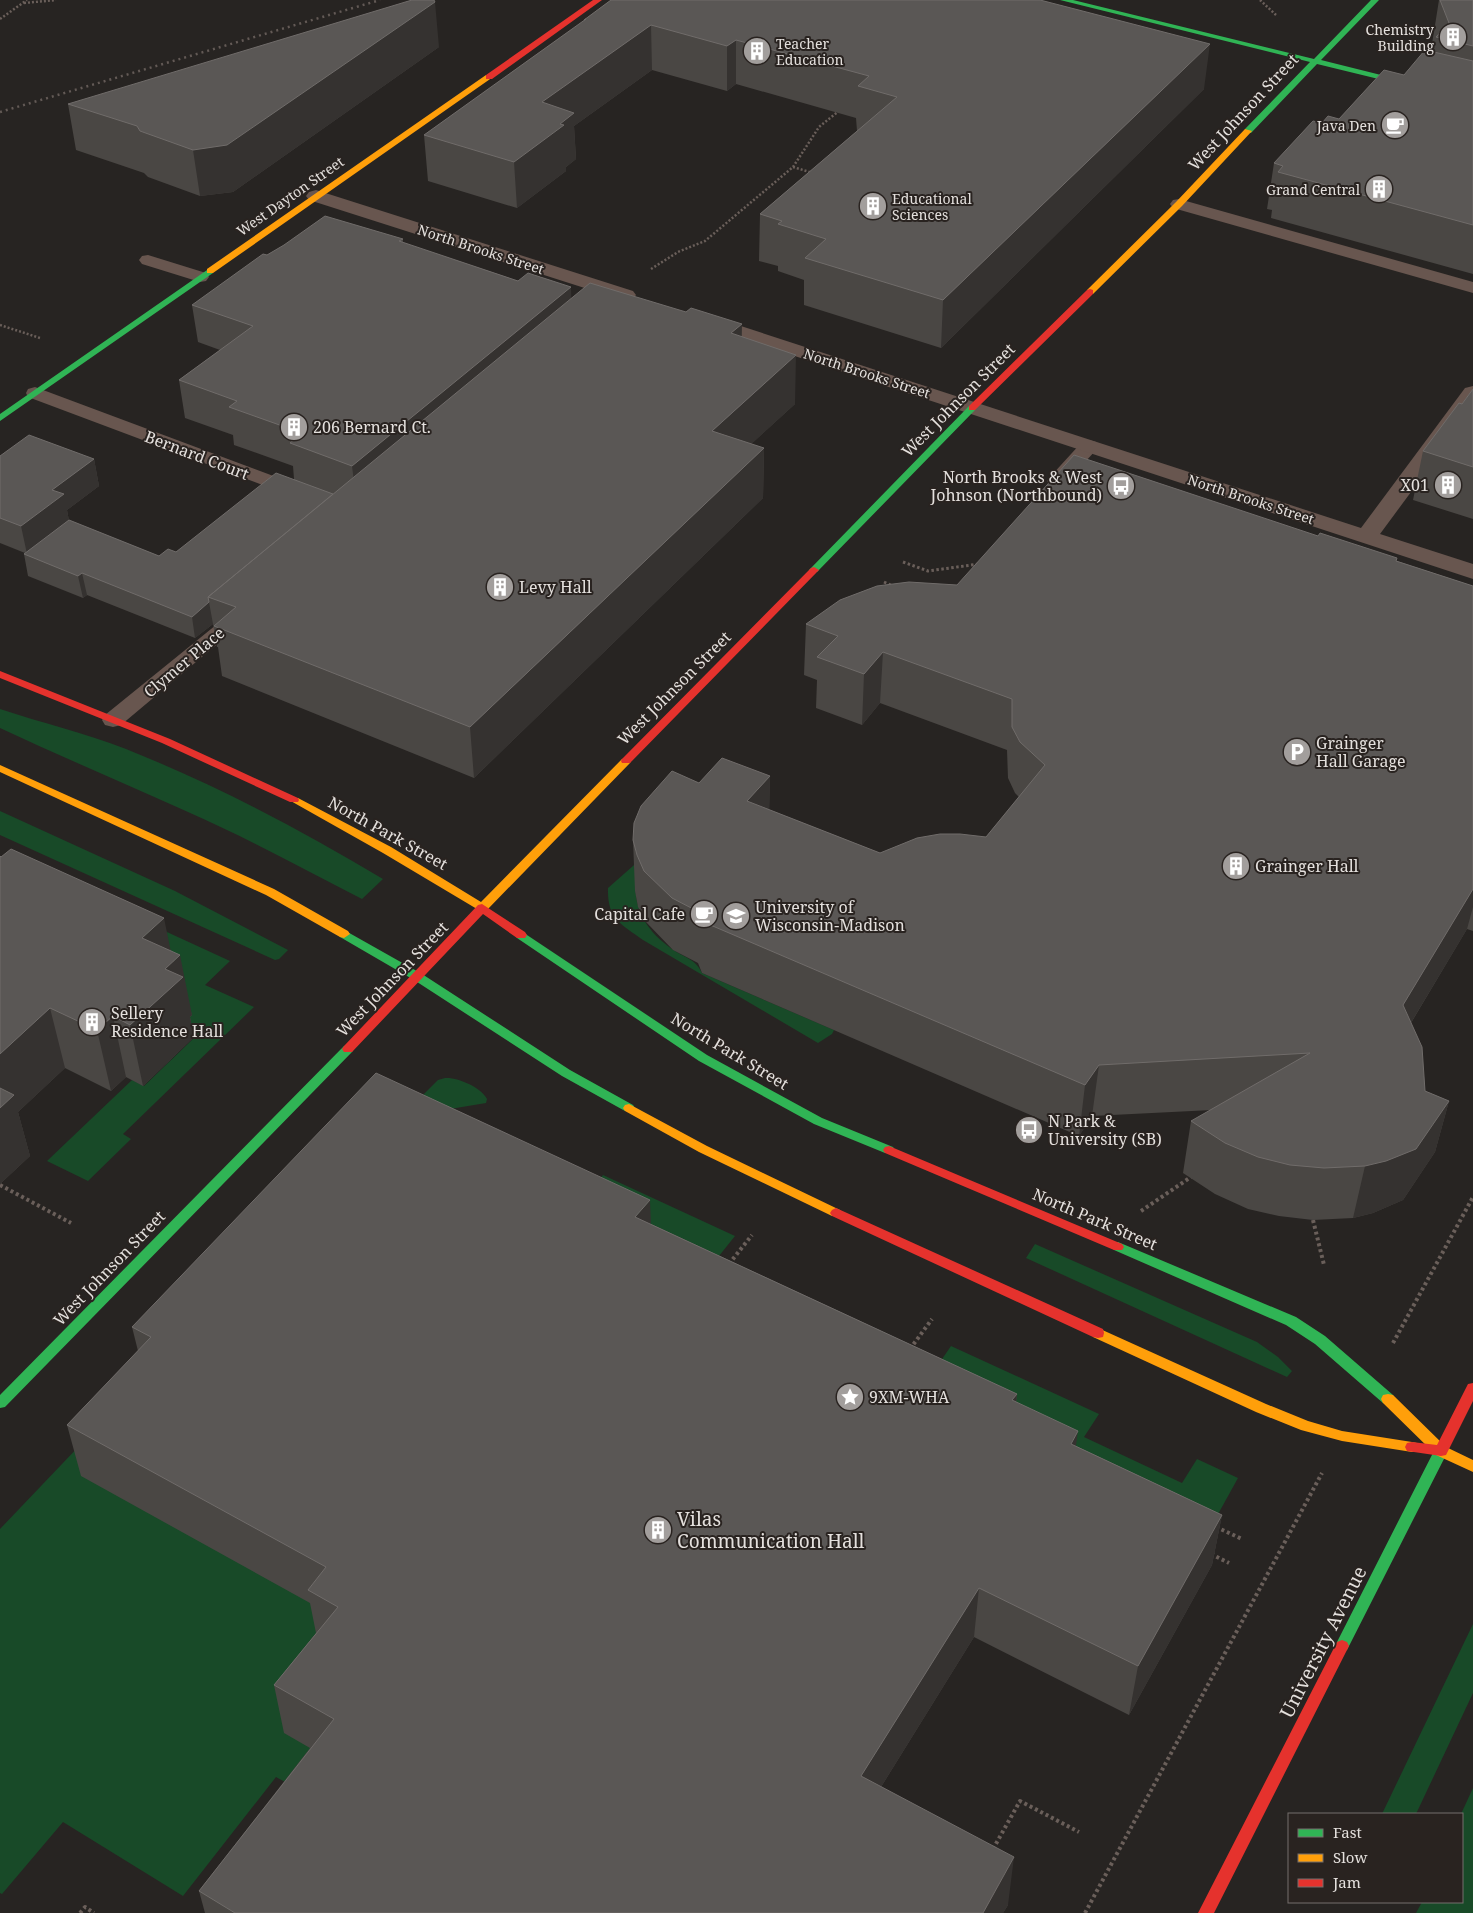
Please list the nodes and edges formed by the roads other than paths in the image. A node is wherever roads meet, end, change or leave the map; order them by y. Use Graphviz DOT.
graph roads {
  1 [pos="598,0"];
  2 [pos="1064,0"];
  3 [pos="1375,0"];
  4 [pos="1313,62"];
  5 [pos="1473,100"];
  6 [pos="316,196"];
  7 [pos="1179,204"];
  8 [pos="148,260"];
  9 [pos="200,277"];
  10 [pos="1473,288"];
  11 [pos="624,300"];
  12 [pos="687,315"];
  13 [pos="35,393"];
  14 [pos="1473,394"];
  15 [pos="972,408"];
  16 [pos="0,418"];
  17 [pos="1089,446"];
  18 [pos="1048,492"];
  19 [pos="314,498"];
  20 [pos="1366,537"];
  21 [pos="1473,572"];
  22 [pos="250,606"];
  23 [pos="0,674"];
  24 [pos="113,720"];
  25 [pos="0,768"];
  26 [pos="482,908"];
  27 [pos="418,977"];
  28 [pos="1473,1388"];
  29 [pos="0,1403"];
  30 [pos="1441,1450"];
  31 [pos="1473,1466"];
  32 [pos="1206,1913"];
  1 -- 6 [label="main road, West Dayton Street"];
  2 -- 4 [label="main road"];
  3 -- 4 [label="main road, West Johnson Street"];
  4 -- 5 [label="main road"];
  4 -- 7 [label="main road, West Johnson Street"];
  6 -- 9 [label="main road, West Dayton Street"];
  6 -- 11 [label="street, North Brooks Street"];
  7 -- 10 [label="lane"];
  7 -- 15 [label="main road, West Johnson Street"];
  8 -- 9 [label="lane"];
  9 -- 13 [label="main road, West Dayton Street"];
  12 -- 15 [label="street, North Brooks Street"];
  13 -- 16 [label="main road, West Dayton Street"];
  13 -- 19 [label="lane, Bernard Court"];
  14 -- 20 [label="street"];
  15 -- 17 [label="street, North Brooks Street"];
  15 -- 26 [label="main road, West Johnson Street"];
  17 -- 18 [label="lane"];
  17 -- 20 [label="street, North Brooks Street"];
  20 -- 21 [label="street, North Brooks Street"];
  22 -- 24 [label="lane, Clymer Place"];
  23 -- 24 [label="main road, North Park Street"];
  24 -- 26 [label="main road, North Park Street"];
  25 -- 27 [label="main road, North Park Street"];
  26 -- 27 [label="main road, West Johnson Street"];
  26 -- 30 [label="main road, North Park Street"];
  27 -- 29 [label="main road, West Johnson Street"];
  27 -- 30 [label="main road, North Park Street"];
  28 -- 30 [label="main road, University Avenue"];
  30 -- 31 [label="main road, North Park Street"];
  30 -- 32 [label="main road, University Avenue"];
}
